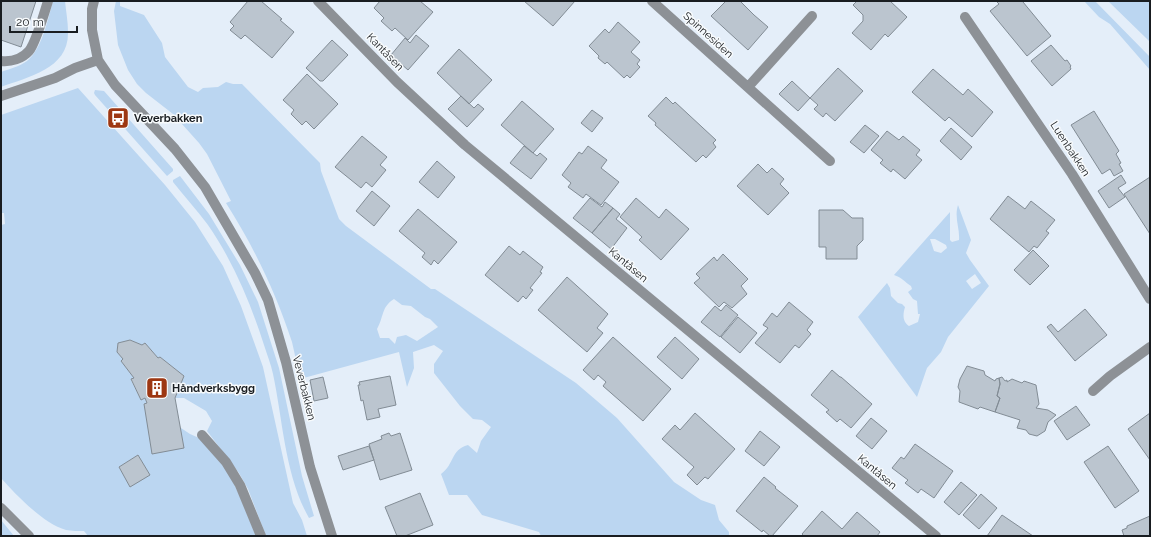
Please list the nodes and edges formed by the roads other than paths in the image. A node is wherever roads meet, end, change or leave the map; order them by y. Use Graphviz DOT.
graph roads {
  1 [pos="48,1"];
  2 [pos="94,1"];
  3 [pos="318,1"];
  4 [pos="652,1"];
  5 [pos="812,16"];
  6 [pos="964,17"];
  7 [pos="98,60"];
  8 [pos="1,61"];
  9 [pos="748,87"];
  10 [pos="1,96"];
  11 [pos="830,161"];
  12 [pos="1150,299"];
  13 [pos="1150,347"];
  14 [pos="1093,391"];
  15 [pos="202,435"];
  16 [pos="1,508"];
  17 [pos="29,536"];
  18 [pos="260,536"];
  19 [pos="332,536"];
  20 [pos="934,536"];
  1 -- 8 [label="street"];
  2 -- 7 [label="street, Veverbakken"];
  3 -- 20 [label="street, Kantåsen"];
  4 -- 9 [label="street, Spinnesiden"];
  5 -- 9 [label="street"];
  6 -- 12 [label="street, Luenbakken"];
  7 -- 10 [label="street"];
  7 -- 19 [label="street, Veverbakken"];
  9 -- 11 [label="street, Spinnesiden"];
  13 -- 14 [label="street"];
  15 -- 18 [label="street"];
  16 -- 17 [label="street"];
}
